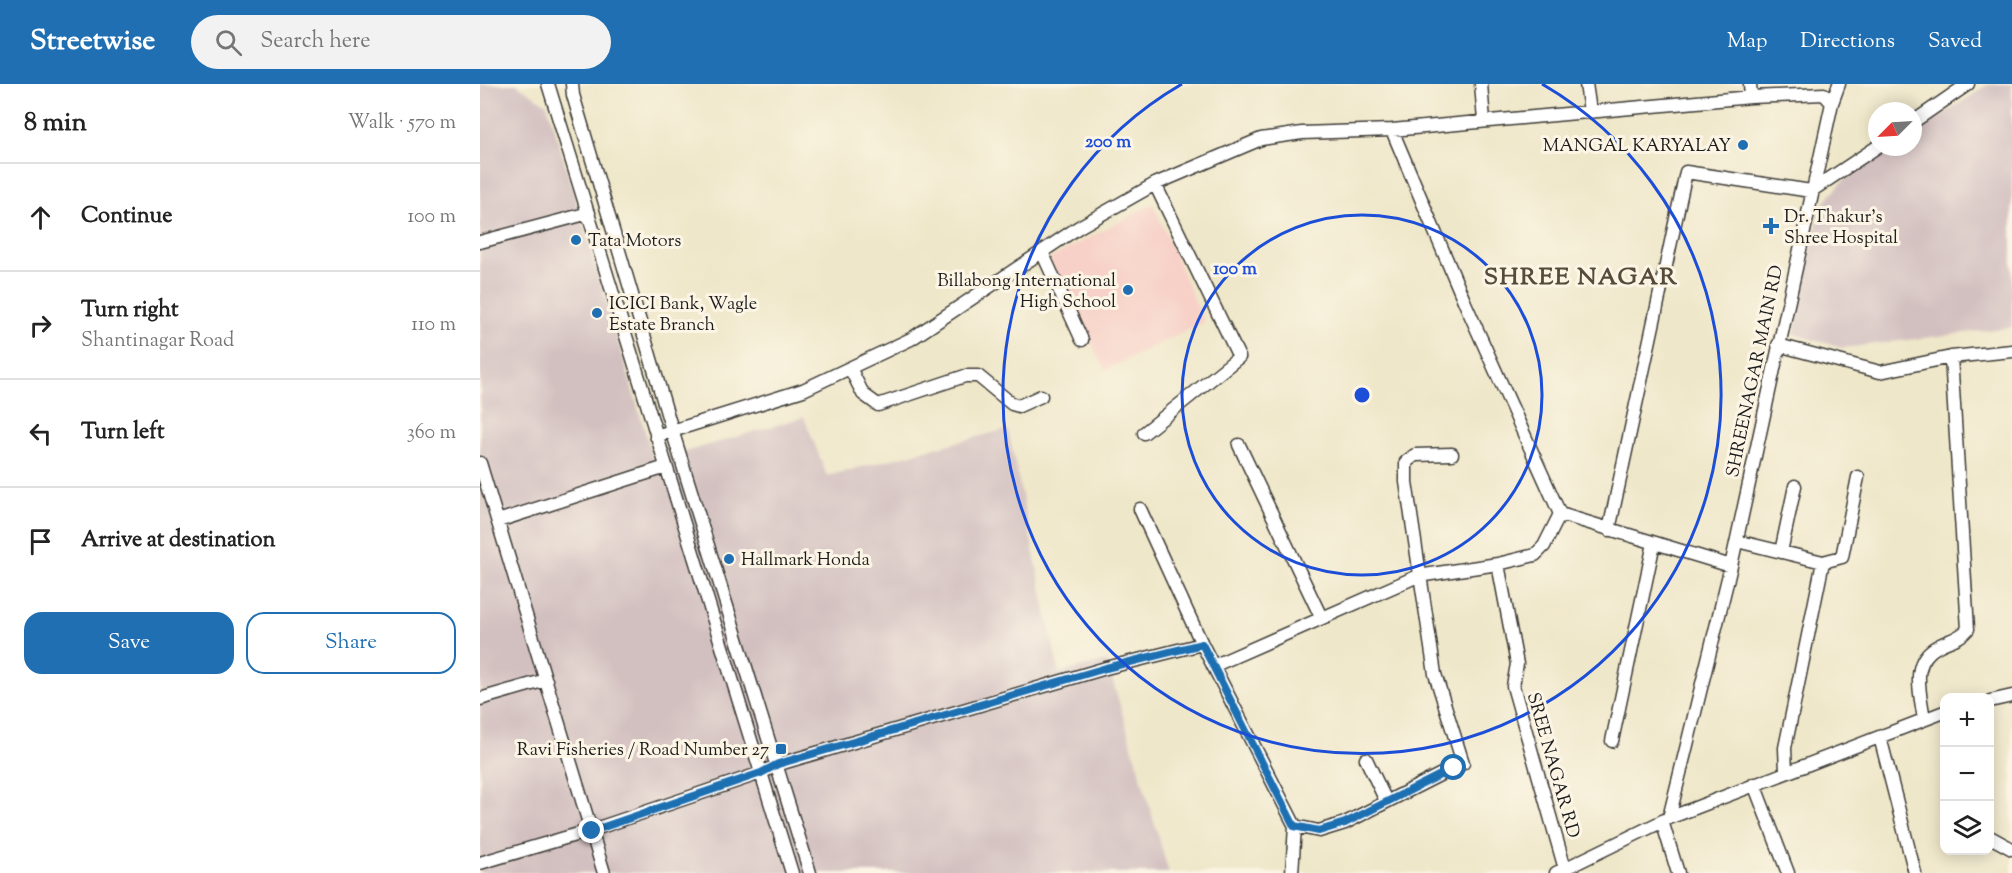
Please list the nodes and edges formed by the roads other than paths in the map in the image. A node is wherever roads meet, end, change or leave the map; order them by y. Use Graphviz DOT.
graph roads {
  1 [pos="548,84"];
  2 [pos="572,84"];
  3 [pos="1481,84"];
  4 [pos="1586,84"];
  5 [pos="1839,84"];
  6 [pos="1968,84"];
  7 [pos="1750,90"];
  8 [pos="1832,103"];
  9 [pos="1590,111"];
  10 [pos="1922,116"];
  11 [pos="1484,121"];
  12 [pos="1392,130"];
  13 [pos="1868,153"];
  14 [pos="1155,184"];
  15 [pos="1811,191"];
  16 [pos="589,213"];
  17 [pos="480,242"];
  18 [pos="1042,252"];
  19 [pos="1082,340"];
  20 [pos="1778,345"];
  21 [pos="2012,351"];
  22 [pos="1951,357"];
  23 [pos="850,368"];
  24 [pos="1041,396"];
  25 [pos="672,430"];
  26 [pos="1144,433"];
  27 [pos="656,436"];
  28 [pos="1239,445"];
  29 [pos="1452,454"];
  30 [pos="480,464"];
  31 [pos="666,467"];
  32 [pos="1858,477"];
  33 [pos="1795,486"];
  34 [pos="1140,509"];
  35 [pos="1560,514"];
  36 [pos="498,521"];
  37 [pos="1609,530"];
  38 [pos="1737,541"];
  39 [pos="1654,543"];
  40 [pos="1780,552"];
  41 [pos="1823,562"];
  42 [pos="1498,564"];
  43 [pos="1731,566"];
  44 [pos="1418,576"];
  45 [pos="1321,617"];
  46 [pos="1202,644"];
  47 [pos="1213,666"];
  48 [pos="546,680"];
  49 [pos="2012,696"];
  50 [pos="480,699"];
  51 [pos="1994,701"];
  52 [pos="1940,713"];
  53 [pos="1924,719"];
  54 [pos="1880,737"];
  55 [pos="1612,741"];
  56 [pos="1366,759"];
  57 [pos="778,764"];
  58 [pos="1786,772"];
  59 [pos="761,773"];
  60 [pos="1754,784"];
  61 [pos="1386,801"];
  62 [pos="1665,820"];
  63 [pos="1294,826"];
  64 [pos="592,831"];
  65 [pos="1994,840"];
  66 [pos="2012,849"];
  67 [pos="480,863"];
  68 [pos="1560,871"];
  69 [pos="604,873"];
  70 [pos="792,873"];
  71 [pos="810,873"];
  72 [pos="1292,873"];
  73 [pos="1678,873"];
  74 [pos="1788,873"];
  75 [pos="1915,873"];
  1 -- 16 [label="street"];
  2 -- 25 [label="street"];
  3 -- 11 [label="street"];
  4 -- 9 [label="street"];
  5 -- 8 [label="street, SHREENAGAR MAIN RD"];
  6 -- 10 [label="street"];
  7 -- 8 [label="street"];
  7 -- 9 [label="street"];
  8 -- 15 [label="street, SHREENAGAR MAIN RD"];
  9 -- 11 [label="street"];
  11 -- 12 [label="street"];
  12 -- 14 [label="street"];
  12 -- 35 [label="street"];
  13 -- 15 [label="street"];
  14 -- 18 [label="street"];
  14 -- 26 [label="street"];
  15 -- 20 [label="street, SHREENAGAR MAIN RD"];
  15 -- 37 [label="street"];
  16 -- 17 [label="street"];
  16 -- 27 [label="street"];
  18 -- 19 [label="street"];
  18 -- 23 [label="street"];
  20 -- 22 [label="street"];
  20 -- 38 [label="street, SHREENAGAR MAIN RD"];
  21 -- 22 [label="street"];
  22 -- 53 [label="street"];
  23 -- 24 [label="street"];
  23 -- 25 [label="street"];
  25 -- 27 [label="street"];
  25 -- 57 [label="street"];
  27 -- 31 [label="street"];
  28 -- 45 [label="street"];
  29 -- 44 [label="street"];
  30 -- 36 [label="street"];
  31 -- 36 [label="street"];
  31 -- 59 [label="street"];
  32 -- 41 [label="street"];
  33 -- 40 [label="street"];
  34 -- 46 [label="street"];
  35 -- 37 [label="street"];
  35 -- 42 [label="street"];
  36 -- 48 [label="street"];
  37 -- 39 [label="street"];
  38 -- 40 [label="street"];
  38 -- 43 [label="street, SHREENAGAR MAIN RD"];
  39 -- 43 [label="street"];
  39 -- 55 [label="street"];
  40 -- 41 [label="street"];
  41 -- 58 [label="street"];
  42 -- 44 [label="street"];
  42 -- 68 [label="street, SREE NAGAR RD"];
  43 -- 62 [label="street, SHREENAGAR MAIN RD"];
  44 -- 45 [label="street"];
  44 -- 61 [label="street"];
  45 -- 47 [label="street"];
  46 -- 47 [label="street"];
  46 -- 57 [label="street"];
  47 -- 63 [label="street"];
  48 -- 50 [label="street"];
  48 -- 64 [label="street"];
  49 -- 51 [label="street"];
  52 -- 53 [label="street"];
  53 -- 54 [label="street"];
  54 -- 58 [label="street"];
  54 -- 75 [label="street"];
  56 -- 61 [label="street"];
  57 -- 59 [label="street"];
  57 -- 71 [label="street"];
  58 -- 60 [label="street"];
  59 -- 64 [label="street"];
  59 -- 70 [label="street"];
  60 -- 62 [label="street"];
  60 -- 74 [label="street"];
  61 -- 63 [label="street"];
  62 -- 68 [label="street"];
  62 -- 73 [label="street"];
  63 -- 72 [label="street"];
  64 -- 67 [label="street"];
  64 -- 69 [label="street"];
  65 -- 66 [label="street"];
}
